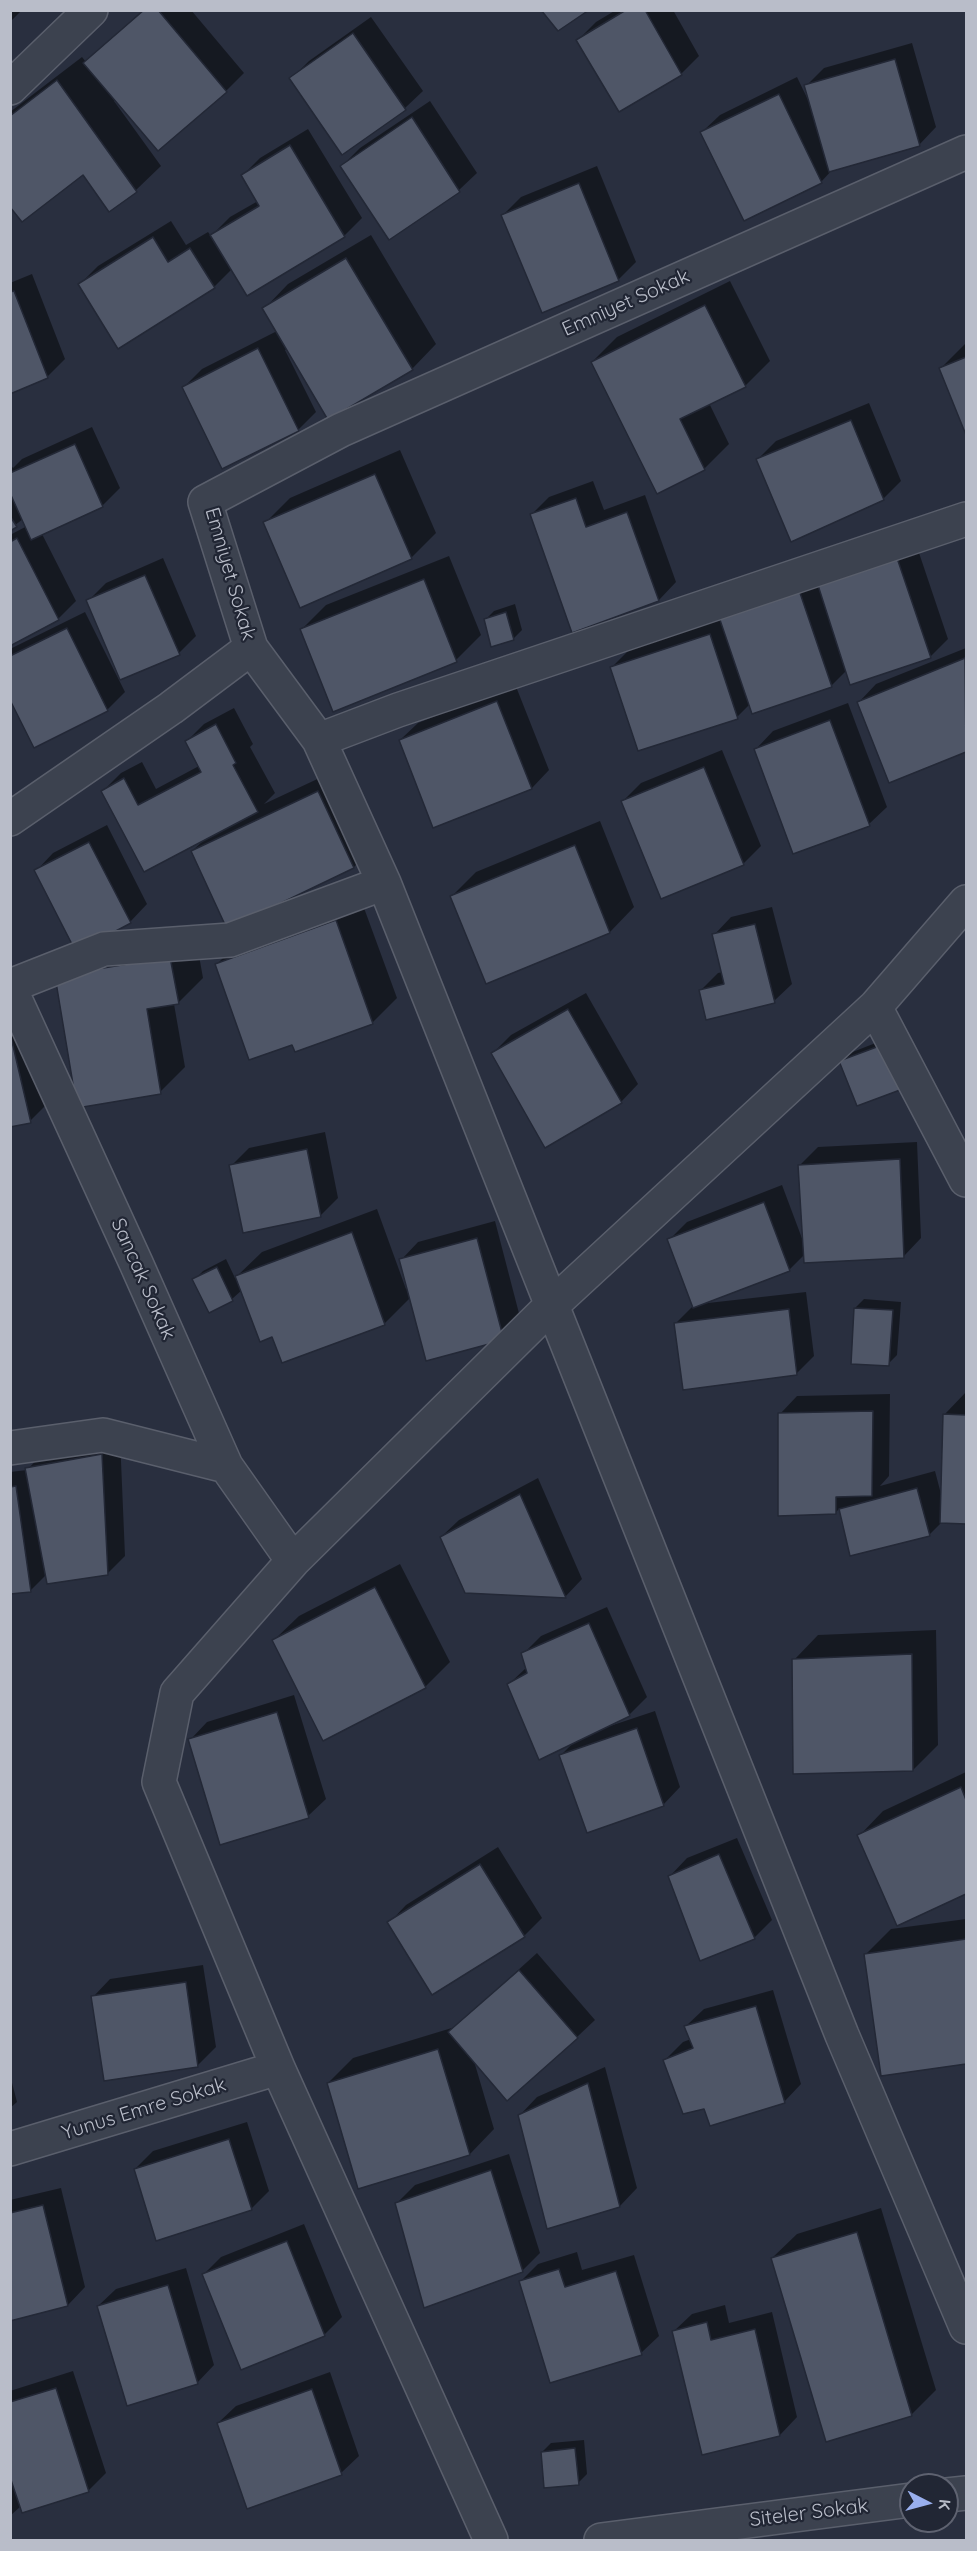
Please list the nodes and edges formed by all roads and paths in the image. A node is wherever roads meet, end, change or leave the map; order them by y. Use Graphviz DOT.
graph roads {
  1 [pos="91,10"];
  2 [pos="10,88"];
  3 [pos="966,153"];
  4 [pos="966,519"];
  5 [pos="251,648"];
  6 [pos="319,740"];
  7 [pos="10,819"];
  8 [pos="384,883"];
  9 [pos="966,902"];
  10 [pos="10,987"];
  11 [pos="875,1007"];
  12 [pos="966,1180"];
  13 [pos="552,1305"];
  14 [pos="10,1448"];
  15 [pos="226,1466"];
  16 [pos="293,1561"];
  17 [pos="278,2068"];
  18 [pos="10,2149"];
  19 [pos="966,2327"];
  20 [pos="899,2502"];
  21 [pos="491,2541"];
  22 [pos="601,2541"];
  1 -- 2 [label="street"];
  3 -- 5 [label="street, Emniyet Sokak"];
  4 -- 6 [label="street"];
  5 -- 6 [label="street, Emniyet Sokak"];
  5 -- 7 [label="street"];
  6 -- 8 [label="street, Emniyet Sokak"];
  8 -- 10 [label="street"];
  8 -- 13 [label="street, Emniyet Sokak"];
  9 -- 11 [label="street"];
  10 -- 15 [label="street, Sancak Sokak"];
  11 -- 12 [label="street"];
  11 -- 13 [label="street"];
  13 -- 16 [label="street"];
  13 -- 19 [label="street, Emniyet Sokak"];
  14 -- 15 [label="street"];
  15 -- 16 [label="street, Sancak Sokak"];
  16 -- 17 [label="street"];
  17 -- 18 [label="street, Yunus Emre Sokak"];
  17 -- 21 [label="street"];
  20 -- 22 [label="street, Siteler Sokak"];
}
